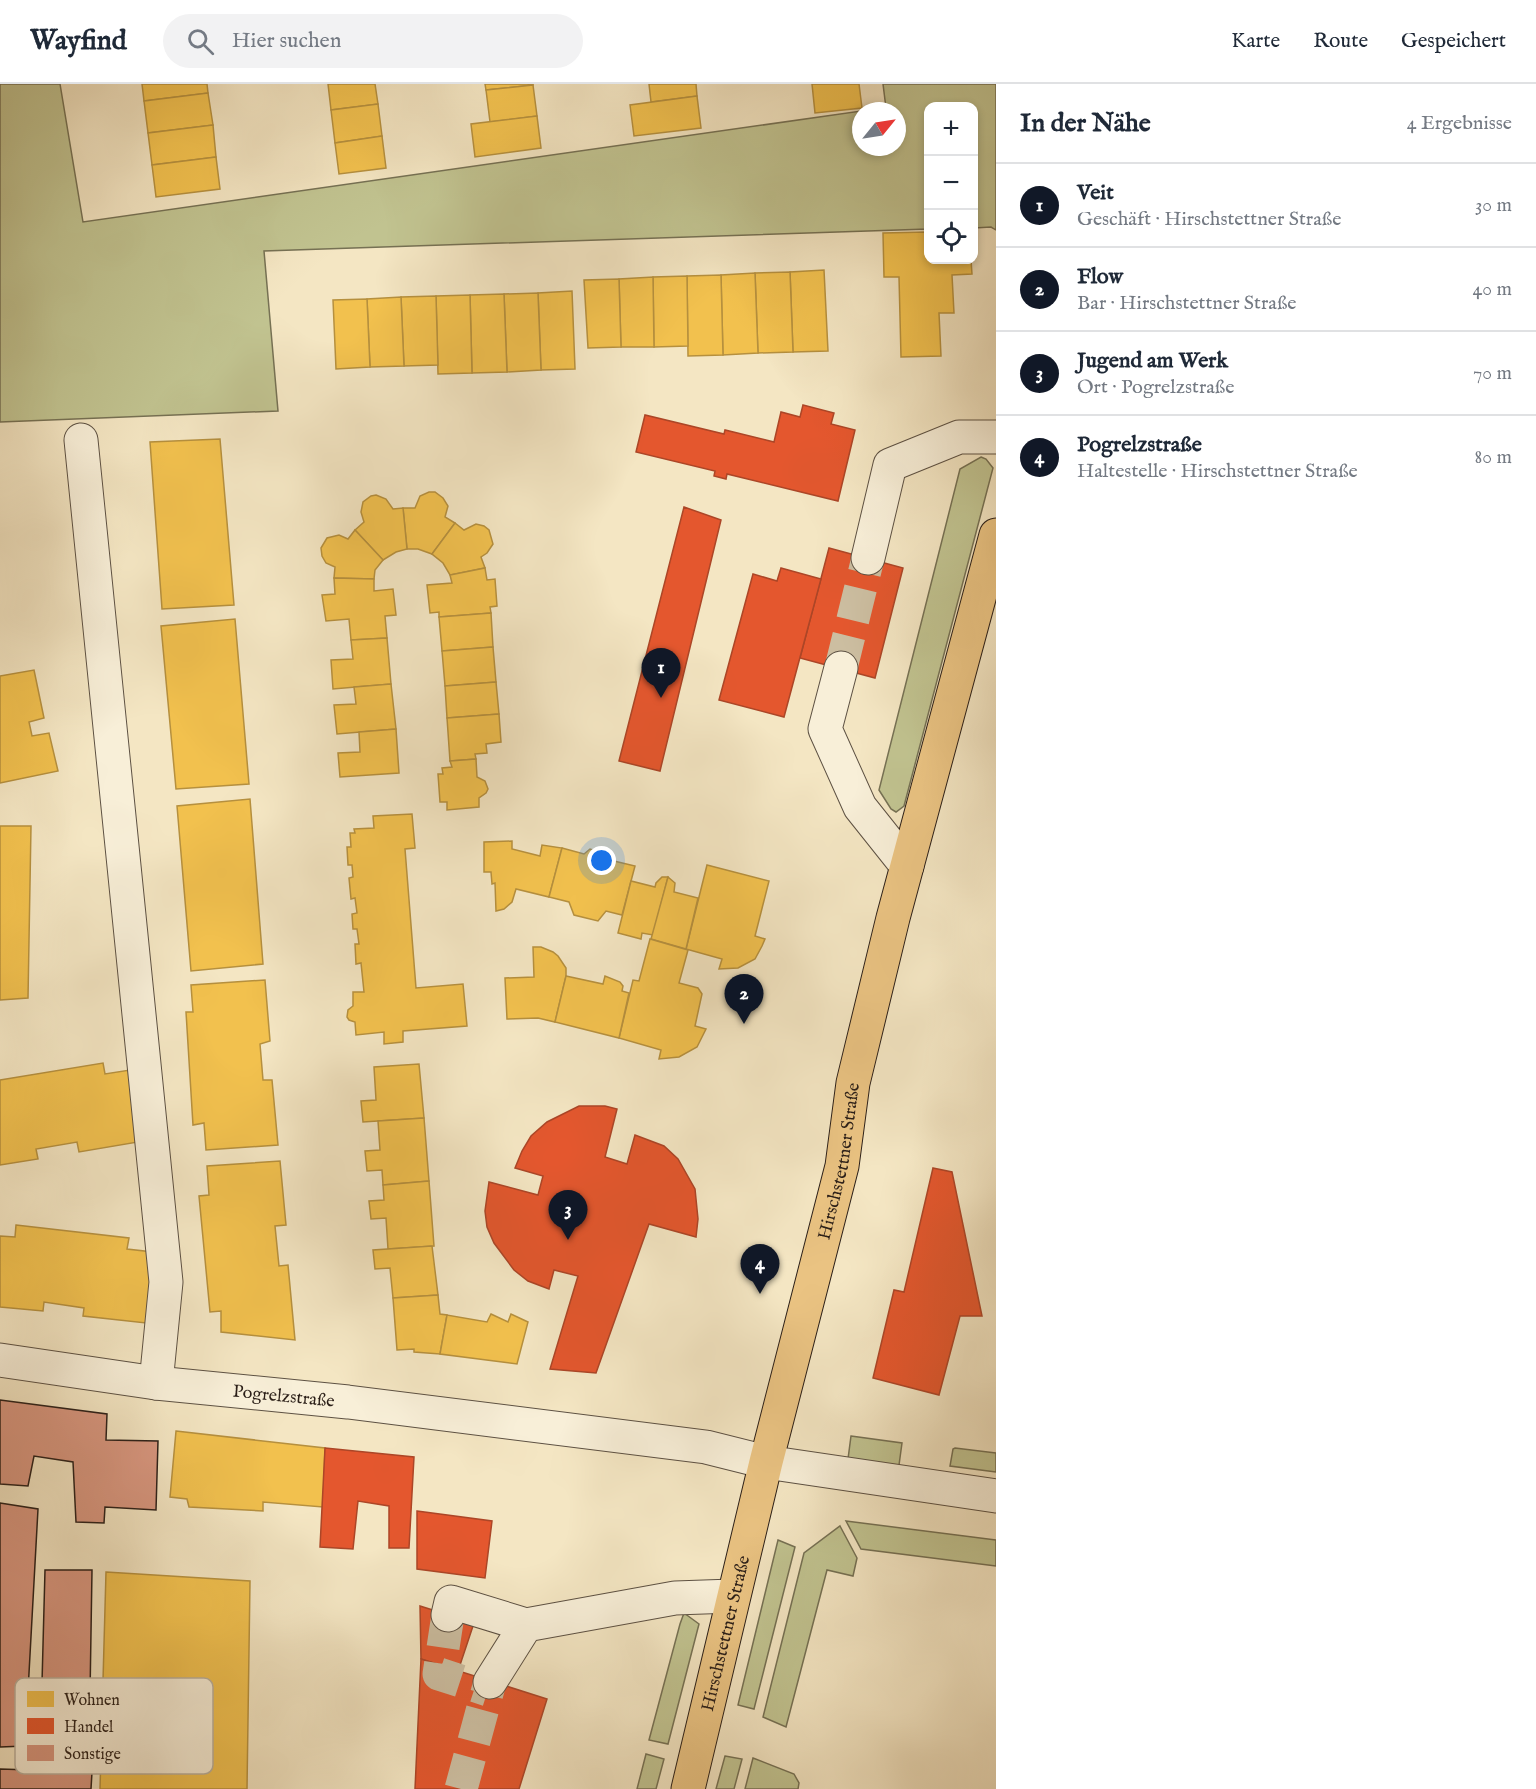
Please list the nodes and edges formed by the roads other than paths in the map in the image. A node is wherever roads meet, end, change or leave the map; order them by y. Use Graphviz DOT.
graph roads {
  1 [pos="996,437"];
  2 [pos="81,440"];
  3 [pos="996,535"];
  4 [pos="868,558"];
  5 [pos="841,668"];
  6 [pos="907,866"];
  7 [pos="0,1360"];
  8 [pos="156,1383"];
  9 [pos="766,1462"];
  10 [pos="996,1496"];
  11 [pos="733,1596"];
  12 [pos="448,1615"];
  13 [pos="526,1625"];
  14 [pos="490,1682"];
  15 [pos="688,1789"];
  1 -- 4 [label="street"];
  2 -- 8 [label="street"];
  3 -- 6 [label="main road, Hirschstettner Straße"];
  5 -- 6 [label="street"];
  6 -- 9 [label="main road, Hirschstettner Straße"];
  7 -- 8 [label="street, Pogrelzstraße"];
  8 -- 9 [label="street, Pogrelzstraße"];
  9 -- 10 [label="street, Pogrelzstraße"];
  9 -- 11 [label="main road, Hirschstettner Straße"];
  11 -- 13 [label="street"];
  11 -- 15 [label="main road, Hirschstettner Straße"];
  12 -- 13 [label="street"];
  13 -- 14 [label="street"];
}
